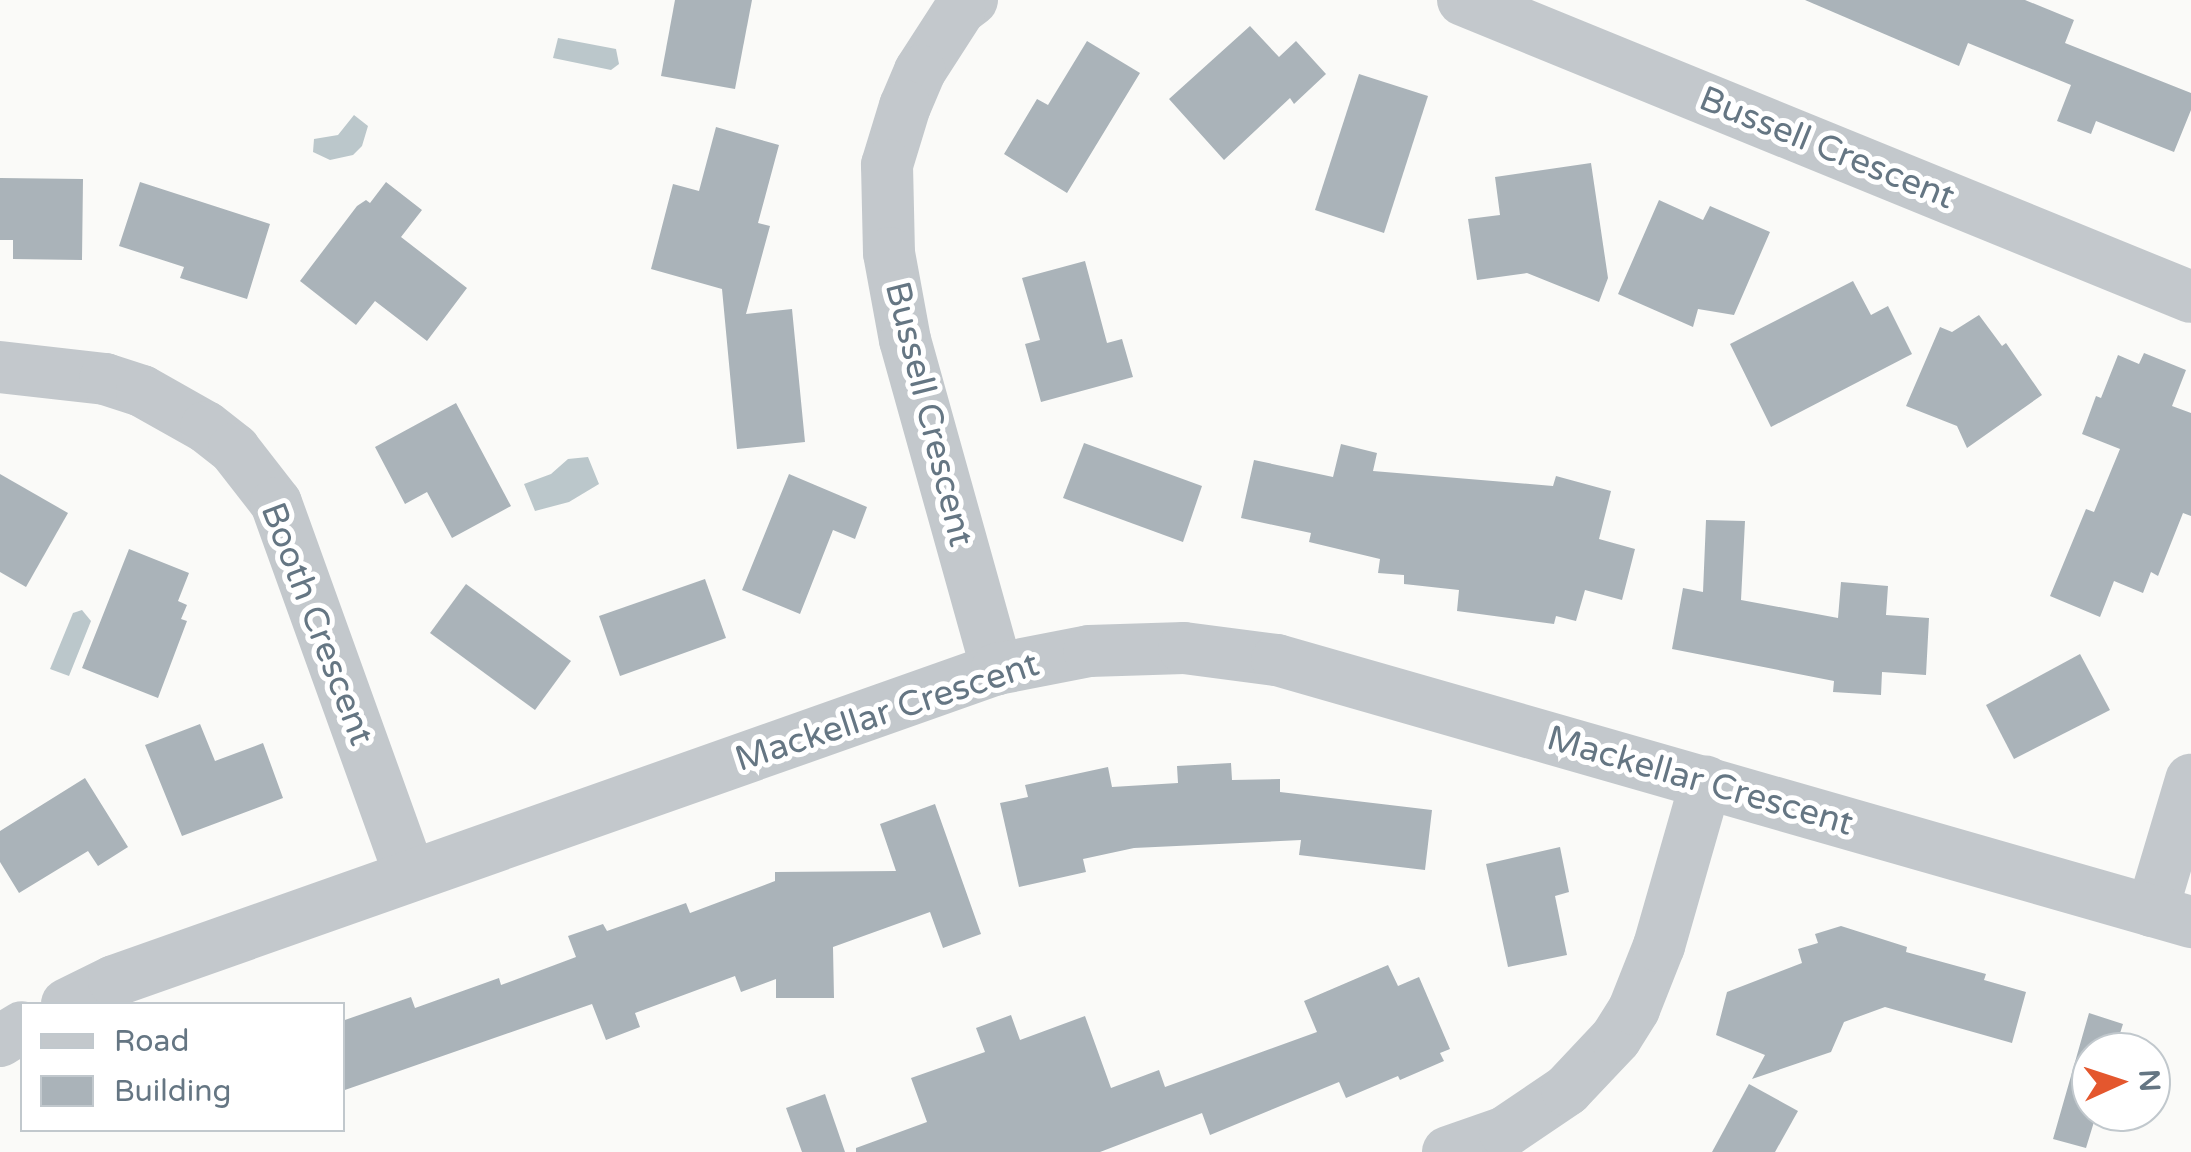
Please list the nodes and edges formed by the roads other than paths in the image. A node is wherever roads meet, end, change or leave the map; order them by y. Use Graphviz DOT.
graph roads {
  1 [pos="972,0"];
  2 [pos="1463,0"];
  3 [pos="2191,296"];
  4 [pos="0,367"];
  5 [pos="996,668"];
  6 [pos="2191,780"];
  7 [pos="1706,782"];
  8 [pos="410,876"];
  9 [pos="2172,917"];
  10 [pos="71,1002"];
  11 [pos="1448,1152"];
  1 -- 5 [label="street, Bussell Crescent"];
  2 -- 3 [label="street, Bussell Crescent"];
  4 -- 8 [label="street, Booth Crescent"];
  5 -- 7 [label="street, Mackellar Crescent"];
  5 -- 8 [label="street, Mackellar Crescent"];
  6 -- 9 [label="street"];
  7 -- 9 [label="street, Mackellar Crescent"];
  7 -- 11 [label="street"];
  8 -- 10 [label="street, Mackellar Crescent"];
}
